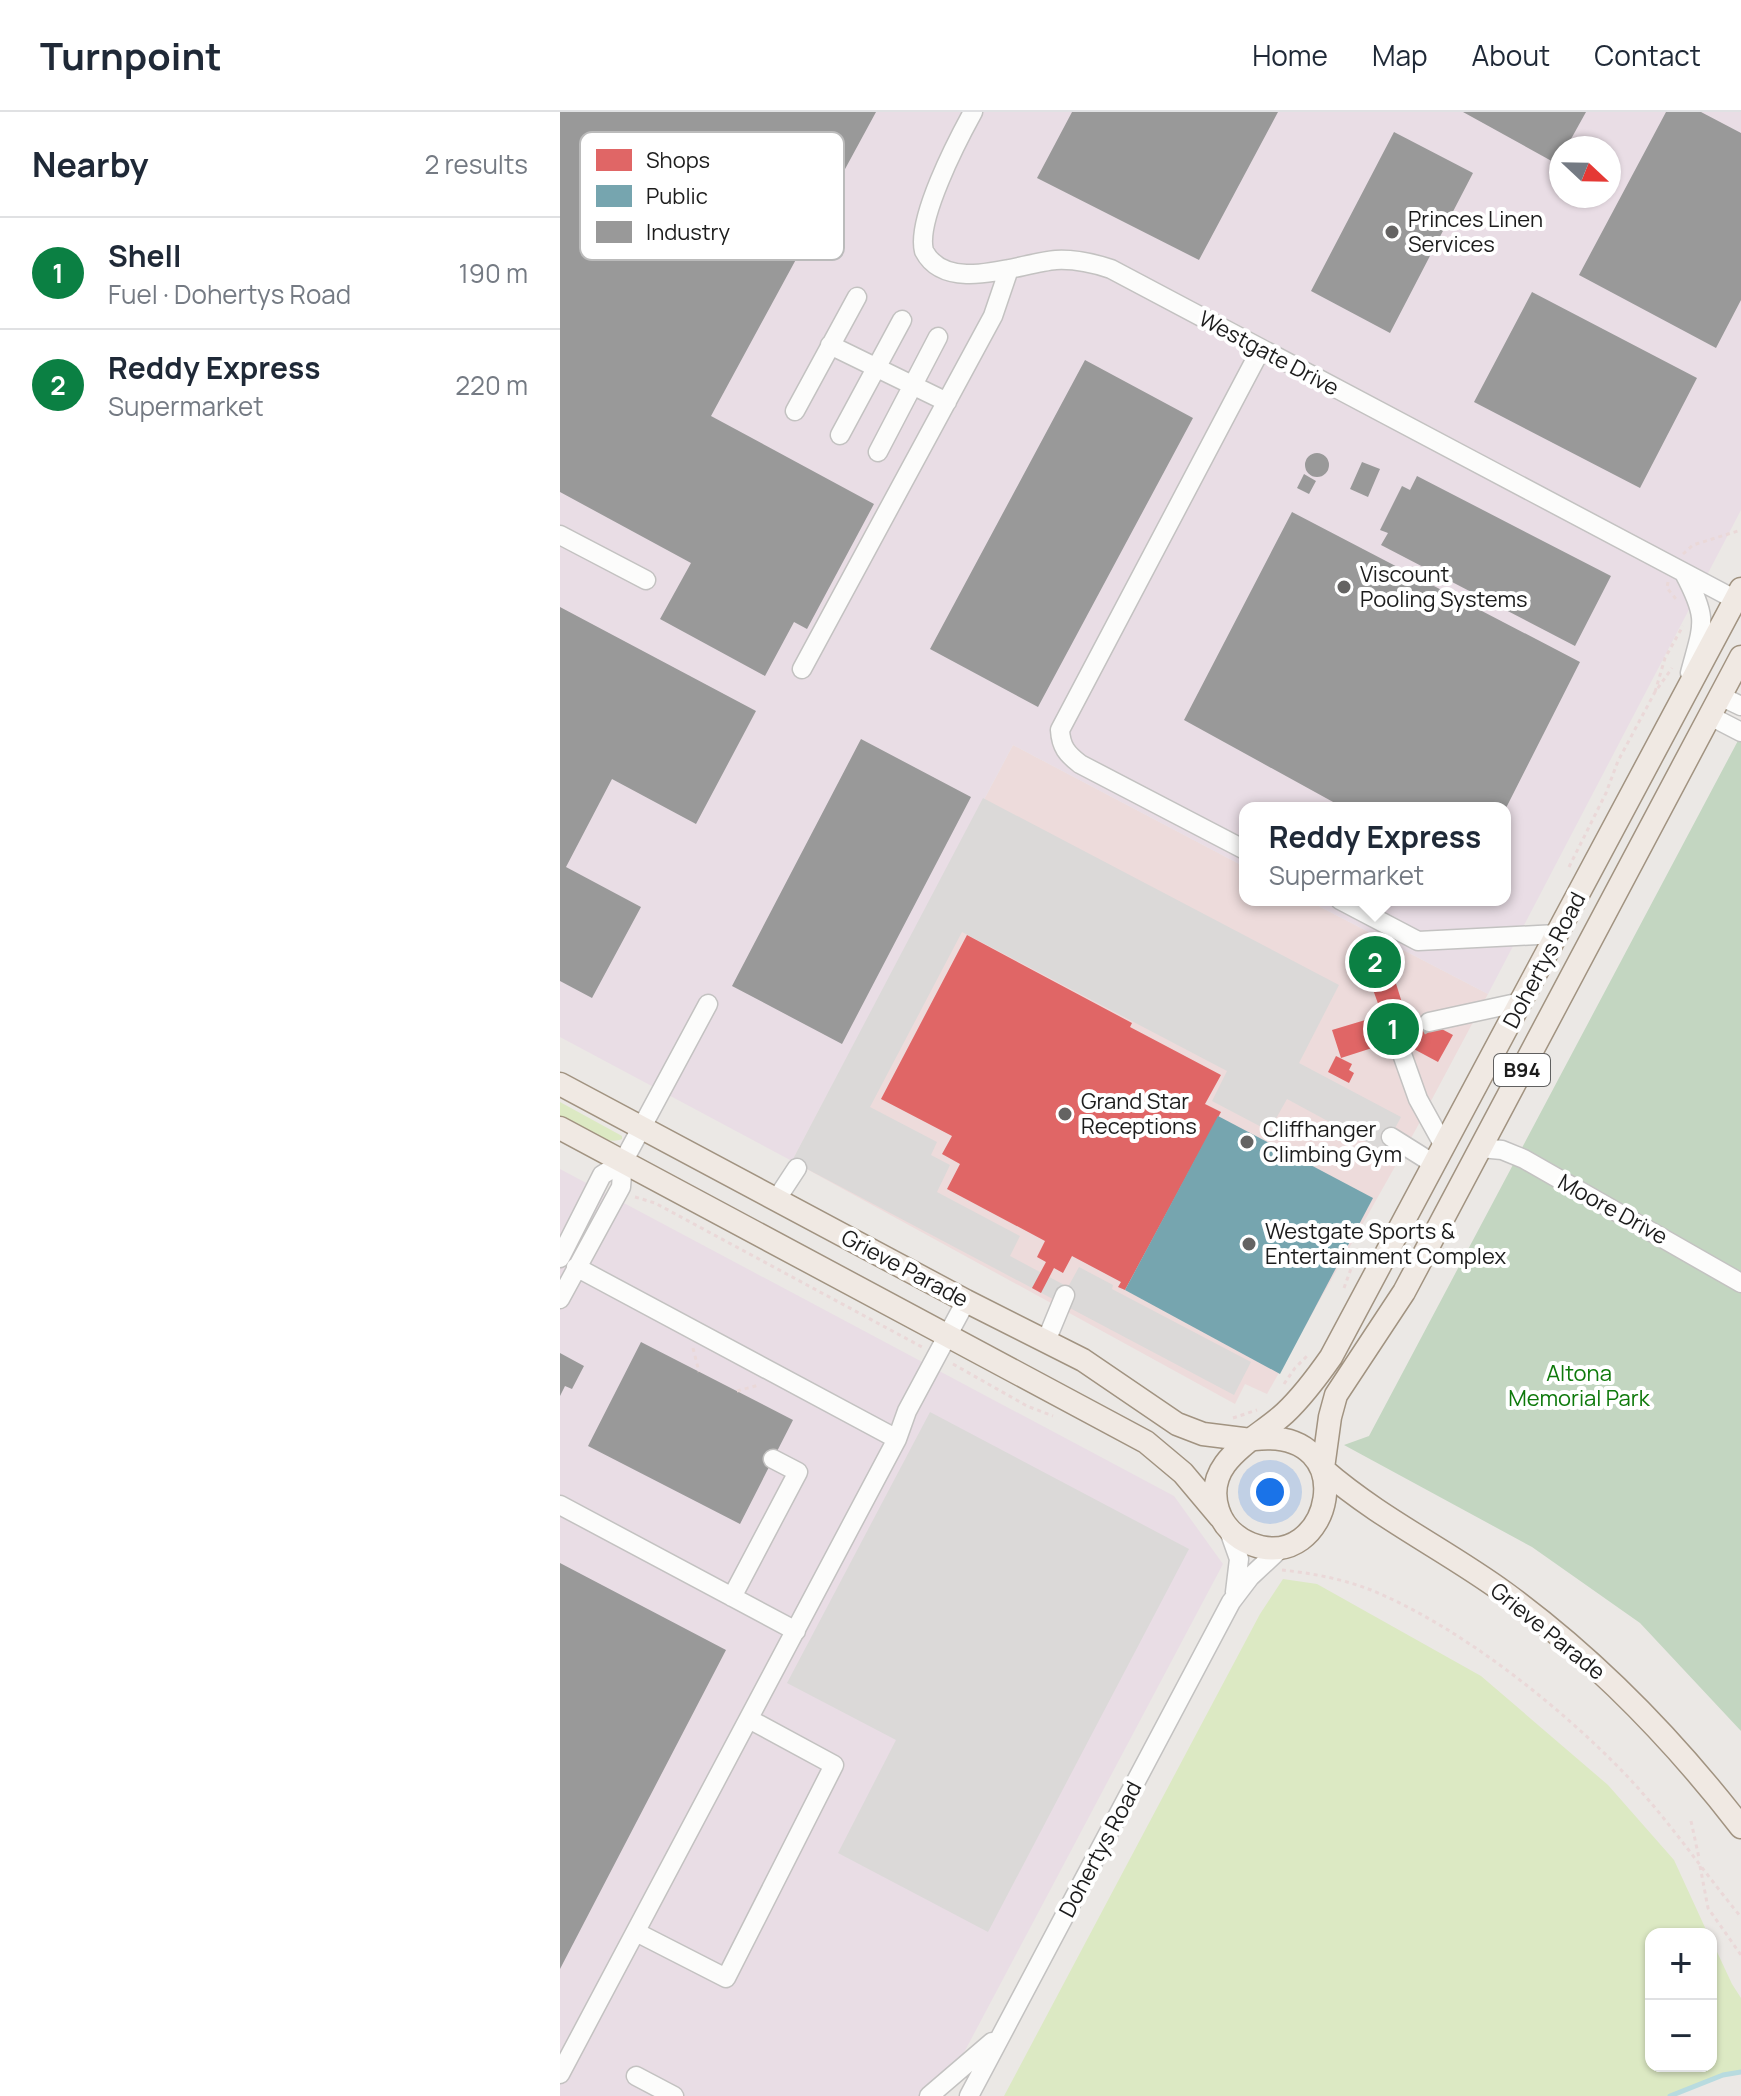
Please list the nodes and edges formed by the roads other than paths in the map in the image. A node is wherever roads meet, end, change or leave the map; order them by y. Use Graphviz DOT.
graph roads {
  1 [pos="973,112"];
  2 [pos="1009,269"];
  3 [pos="857,297"];
  4 [pos="902,320"];
  5 [pos="938,337"];
  6 [pos="830,345"];
  7 [pos="1261,349"];
  8 [pos="875,367"];
  9 [pos="913,385"];
  10 [pos="947,402"];
  11 [pos="795,411"];
  12 [pos="840,435"];
  13 [pos="878,452"];
  14 [pos="560,535"];
  15 [pos="1684,573"];
  16 [pos="646,580"];
  17 [pos="1739,597"];
  18 [pos="1741,657"];
  19 [pos="802,669"];
  20 [pos="1685,691"];
  21 [pos="1715,706"];
  22 [pos="1741,706"];
  23 [pos="1741,732"];
  24 [pos="1239,847"];
  25 [pos="1351,906"];
  26 [pos="1557,934"];
  27 [pos="1521,1002"];
  28 [pos="708,1004"];
  29 [pos="1429,1022"];
  30 [pos="1397,1040"];
  31 [pos="560,1084"];
  32 [pos="560,1128"];
  33 [pos="641,1128"];
  34 [pos="1391,1137"];
  35 [pos="1480,1148"];
  36 [pos="1439,1155"];
  37 [pos="623,1162"];
  38 [pos="797,1168"];
  39 [pos="776,1200"];
  40 [pos="568,1263"];
  41 [pos="1741,1283"];
  42 [pos="1065,1295"];
  43 [pos="560,1299"];
  44 [pos="966,1301"];
  45 [pos="1046,1341"];
  46 [pos="942,1346"];
  47 [pos="897,1439"];
  48 [pos="1253,1439"];
  49 [pos="773,1459"];
  50 [pos="1324,1469"];
  51 [pos="560,1505"];
  52 [pos="1225,1524"];
  53 [pos="1285,1547"];
  54 [pos="732,1597"];
  55 [pos="1231,1602"];
  56 [pos="796,1631"];
  57 [pos="749,1719"];
  58 [pos="1741,1827"];
  59 [pos="636,1932"];
  60 [pos="1005,2028"];
  61 [pos="560,2074"];
  62 [pos="636,2076"];
  63 [pos="674,2096"];
  64 [pos="929,2096"];
  65 [pos="969,2096"];
  1 -- 2 [label="street, Westgate Drive"];
  2 -- 7 [label="street, Westgate Drive"];
  2 -- 10 [label="street"];
  3 -- 6 [label="street"];
  4 -- 8 [label="street"];
  5 -- 9 [label="street"];
  6 -- 8 [label="street"];
  6 -- 11 [label="street"];
  7 -- 15 [label="street, Westgate Drive"];
  7 -- 24 [label="street"];
  8 -- 9 [label="street"];
  8 -- 12 [label="street"];
  9 -- 10 [label="street"];
  9 -- 13 [label="street"];
  10 -- 19 [label="street"];
  14 -- 16 [label="street"];
  15 -- 17 [label="street, Westgate Drive"];
  15 -- 20 [label="street"];
  17 -- 20 [label="main road, Dohertys Road / B94"];
  18 -- 21 [label="main road, Dohertys Road / B94"];
  20 -- 21 [label="main road"];
  20 -- 26 [label="main road, Dohertys Road / B94"];
  21 -- 22 [label="street"];
  21 -- 23 [label="street"];
  21 -- 35 [label="main road, Dohertys Road / B94"];
  25 -- 26 [label="street"];
  26 -- 27 [label="main road, Dohertys Road / B94"];
  27 -- 29 [label="street"];
  27 -- 36 [label="main road, Dohertys Road / B94"];
  28 -- 33 [label="street"];
  30 -- 36 [label="street"];
  31 -- 33 [label="main road, Grieve Parade"];
  32 -- 37 [label="main road, Grieve Parade"];
  33 -- 37 [label="street"];
  33 -- 39 [label="main road, Grieve Parade"];
  34 -- 36 [label="street"];
  35 -- 41 [label="street, Moore Drive"];
  35 -- 50 [label="main road, Dohertys Road / B94"];
  36 -- 48 [label="main road, Dohertys Road / B94"];
  37 -- 40 [label="street"];
  37 -- 46 [label="main road, Grieve Parade"];
  38 -- 39 [label="street"];
  39 -- 44 [label="main road, Grieve Parade"];
  40 -- 43 [label="street"];
  40 -- 47 [label="street"];
  42 -- 45 [label="street"];
  44 -- 45 [label="main road, Grieve Parade"];
  44 -- 46 [label="street"];
  45 -- 48 [label="main road, Grieve Parade"];
  46 -- 47 [label="street"];
  46 -- 52 [label="main road, Grieve Parade"];
  47 -- 56 [label="street"];
  48 -- 50 [label="main road"];
  48 -- 52 [label="main road, B94"];
  49 -- 54 [label="street"];
  50 -- 53 [label="main road"];
  50 -- 58 [label="main road, Grieve Parade"];
  51 -- 54 [label="street"];
  52 -- 53 [label="main road"];
  52 -- 55 [label="street, Dohertys Road"];
  53 -- 55 [label="street, Dohertys Road"];
  54 -- 56 [label="street"];
  55 -- 60 [label="street, Dohertys Road"];
  56 -- 57 [label="street"];
  57 -- 59 [label="street"];
  57 -- 59 [label="street"];
  59 -- 61 [label="street"];
  60 -- 64 [label="street"];
  60 -- 65 [label="street, Dohertys Road"];
  62 -- 63 [label="street"];
}
